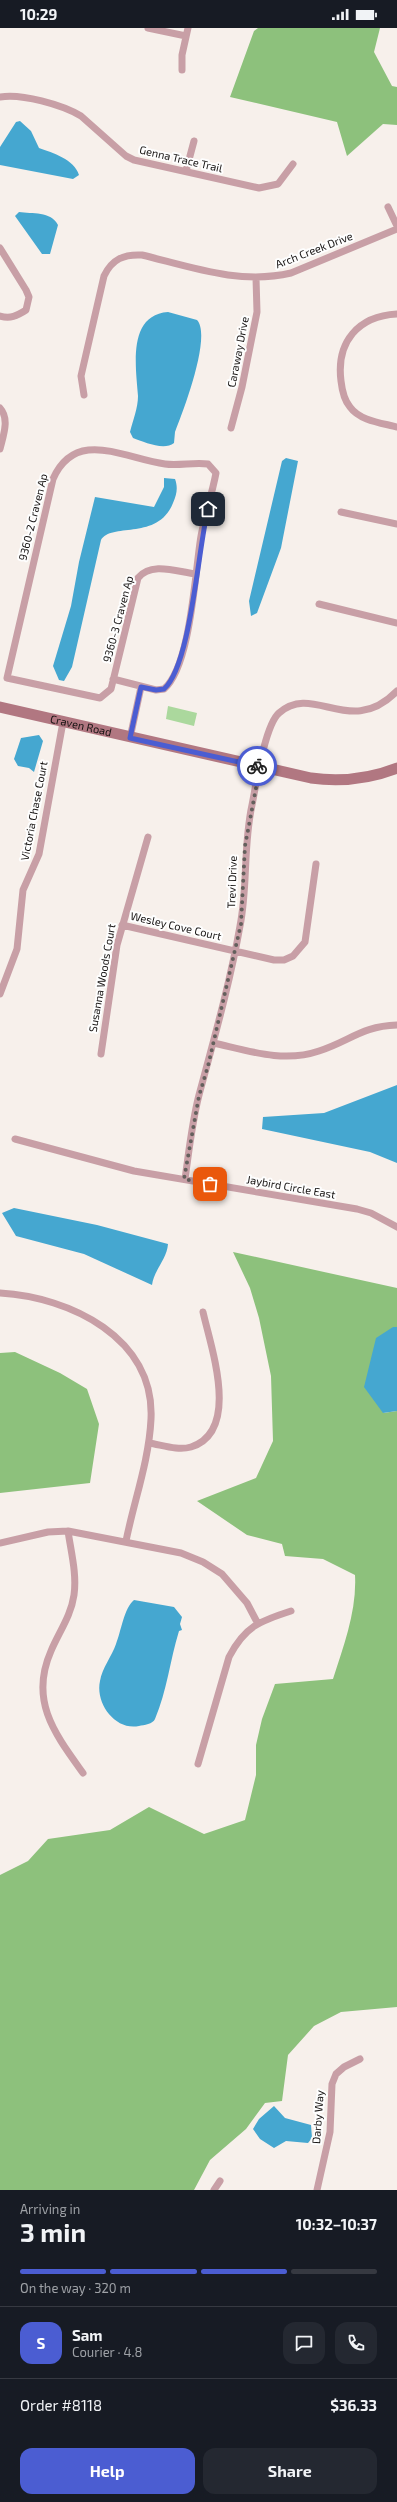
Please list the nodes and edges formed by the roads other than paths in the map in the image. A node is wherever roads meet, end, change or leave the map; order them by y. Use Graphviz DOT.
graph roads {
  1 [pos="148,28"];
  2 [pos="188,28"];
  3 [pos="186,36"];
  4 [pos="182,70"];
  5 [pos="0,98"];
  6 [pos="194,141"];
  7 [pos="293,164"];
  8 [pos="186,171"];
  9 [pos="388,207"];
  10 [pos="397,226"];
  11 [pos="397,229"];
  12 [pos="0,248"];
  13 [pos="256,278"];
  14 [pos="397,314"];
  15 [pos="0,316"];
  16 [pos="84,395"];
  17 [pos="0,408"];
  18 [pos="231,428"];
  19 [pos="397,428"];
  20 [pos="0,449"];
  21 [pos="340,512"];
  22 [pos="397,524"];
  23 [pos="196,574"];
  24 [pos="319,604"];
  25 [pos="397,623"];
  26 [pos="113,679"];
  27 [pos="141,687"];
  28 [pos="397,691"];
  29 [pos="0,707"];
  30 [pos="64,722"];
  31 [pos="130,738"];
  32 [pos="260,767"];
  33 [pos="397,768"];
  34 [pos="148,837"];
  35 [pos="316,864"];
  36 [pos="122,925"];
  37 [pos="236,952"];
  38 [pos="0,994"];
  39 [pos="397,1025"];
  40 [pos="214,1043"];
  41 [pos="101,1054"];
  42 [pos="15,1139"];
  43 [pos="184,1179"];
  44 [pos="397,1227"];
  45 [pos="0,1293"];
  46 [pos="203,1312"];
  47 [pos="149,1443"];
  48 [pos="68,1531"];
  49 [pos="126,1541"];
  50 [pos="0,1543"];
  51 [pos="291,1611"];
  52 [pos="257,1622"];
  53 [pos="198,1764"];
  54 [pos="83,1773"];
  55 [pos="360,2059"];
  56 [pos="220,2181"];
  57 [pos="214,2190"];
  58 [pos="317,2190"];
  1 -- 3 [label="street"];
  2 -- 3 [label="street"];
  3 -- 4 [label="street"];
  5 -- 8 [label="street, Genna Trace Trail"];
  6 -- 8 [label="street"];
  7 -- 8 [label="street, Genna Trace Trail"];
  9 -- 10 [label="street"];
  11 -- 13 [label="street, Arch Creek Drive"];
  12 -- 15 [label="street"];
  13 -- 16 [label="street, Arch Creek Drive"];
  13 -- 18 [label="street, Caraway Drive"];
  14 -- 19 [label="street"];
  17 -- 20 [label="street"];
  21 -- 22 [label="street"];
  23 -- 26 [label="street, 9360-3 Craven Ap"];
  23 -- 26 [label="street, 9360-2 Craven Ap"];
  23 -- 27 [label="street, 9360-2 Craven Ap"];
  24 -- 25 [label="street"];
  26 -- 27 [label="street, 9360-2 Craven Ap"];
  27 -- 31 [label="street"];
  28 -- 32 [label="street, Trevi Drive"];
  29 -- 30 [label="street, Craven Road"];
  30 -- 31 [label="street, Craven Road"];
  30 -- 38 [label="street, Victoria Chase Court"];
  31 -- 32 [label="street, Craven Road"];
  32 -- 33 [label="street, Craven Road"];
  32 -- 37 [label="street, Trevi Drive"];
  34 -- 36 [label="street, Susanna Woods Court"];
  35 -- 37 [label="street, Wesley Cove Court"];
  36 -- 37 [label="street, Wesley Cove Court"];
  36 -- 41 [label="street, Susanna Woods Court"];
  37 -- 40 [label="street, Trevi Drive"];
  39 -- 40 [label="street"];
  40 -- 43 [label="street, Trevi Drive"];
  42 -- 43 [label="street, Jaybird Circle East"];
  43 -- 44 [label="street, Jaybird Circle East"];
  45 -- 47 [label="street"];
  46 -- 47 [label="street"];
  47 -- 49 [label="street"];
  48 -- 49 [label="street"];
  48 -- 50 [label="street"];
  48 -- 54 [label="street"];
  49 -- 52 [label="street"];
  51 -- 52 [label="street"];
  52 -- 53 [label="street"];
  55 -- 58 [label="street, Darby Way"];
  56 -- 57 [label="street"];
}
